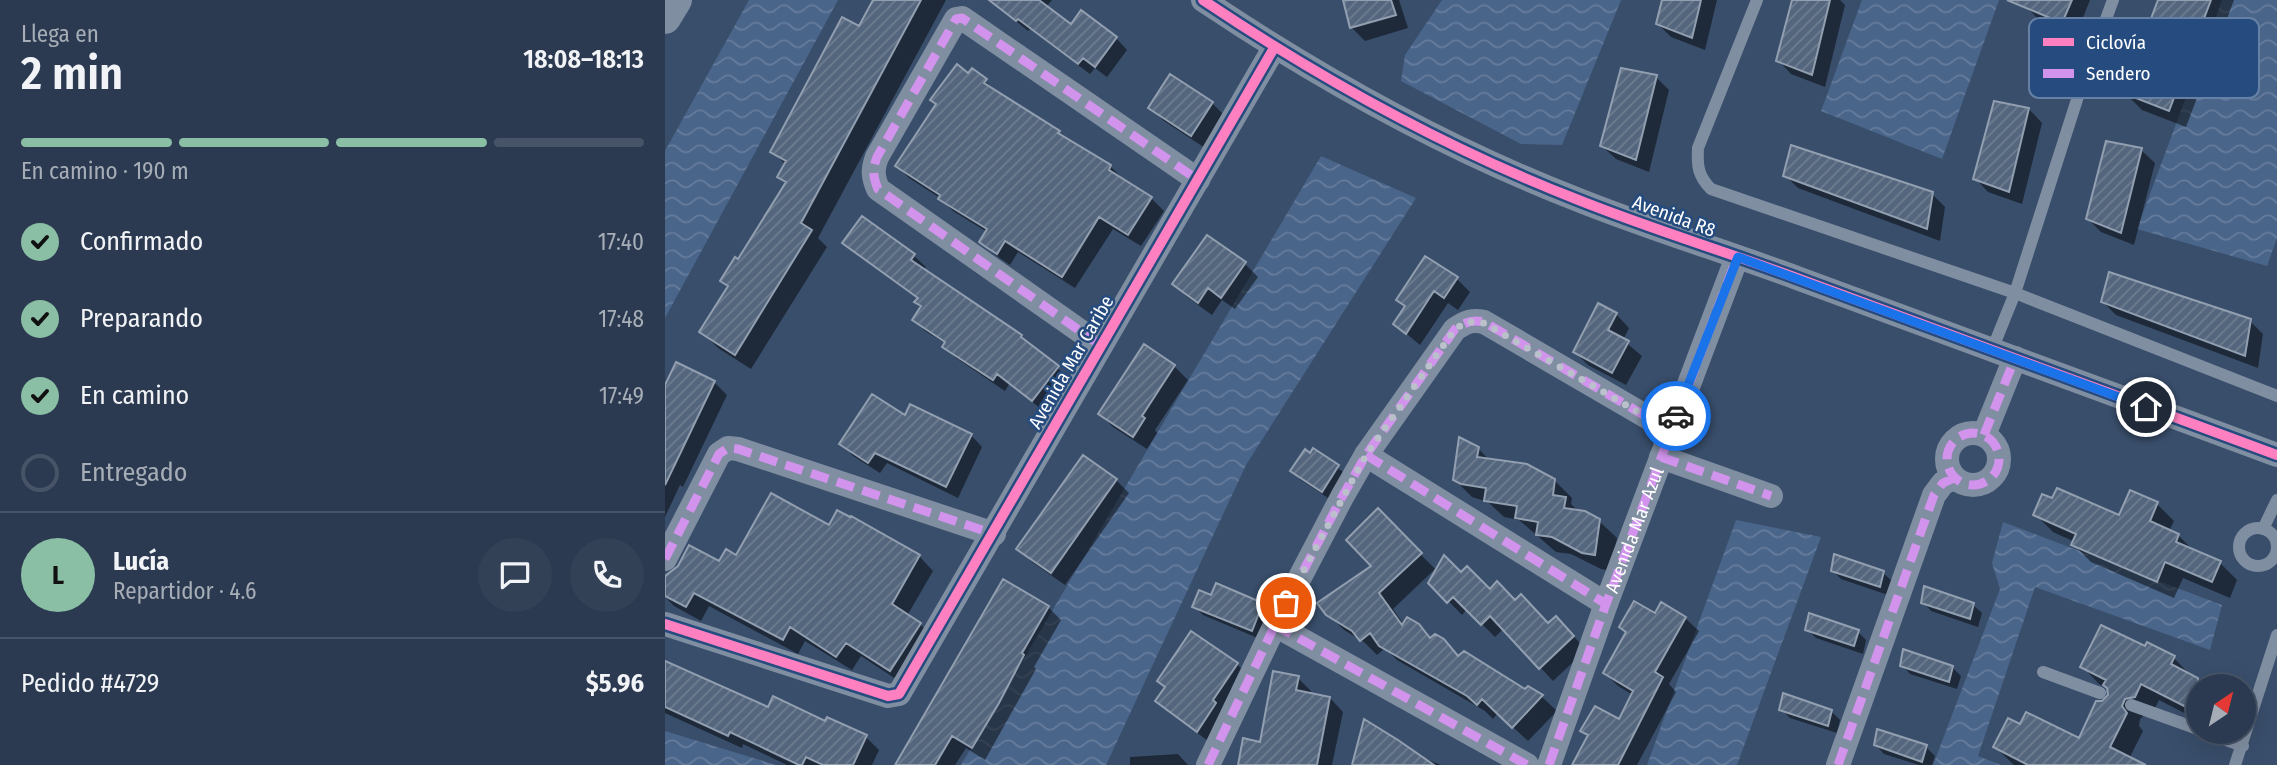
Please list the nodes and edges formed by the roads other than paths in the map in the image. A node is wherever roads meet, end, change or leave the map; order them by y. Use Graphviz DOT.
graph roads {
  1 [pos="675,0"];
  2 [pos="1203,0"];
  3 [pos="1757,0"];
  4 [pos="2113,0"];
  5 [pos="665,18"];
  6 [pos="2106,18"];
  7 [pos="1274,48"];
  8 [pos="2078,98"];
  9 [pos="1198,180"];
  10 [pos="1738,257"];
  11 [pos="2015,293"];
  12 [pos="1100,345"];
  13 [pos="1992,350"];
  14 [pos="2015,358"];
  15 [pos="2277,396"];
  16 [pos="1671,431"];
  17 [pos="1984,435"];
  18 [pos="1366,455"];
  19 [pos="2277,455"];
  20 [pos="1661,457"];
  21 [pos="1954,478"];
  22 [pos="1771,496"];
  23 [pos="2277,500"];
  24 [pos="2263,529"];
  25 [pos="994,534"];
  26 [pos="665,559"];
  27 [pos="2273,567"];
  28 [pos="1606,604"];
  29 [pos="665,624"];
  30 [pos="1275,625"];
  31 [pos="2277,635"];
  32 [pos="2043,672"];
  33 [pos="2100,692"];
  34 [pos="2131,705"];
  35 [pos="2186,725"];
  36 [pos="2237,744"];
  37 [pos="2243,746"];
  38 [pos="1208,765"];
  39 [pos="1527,765"];
  40 [pos="1549,765"];
  41 [pos="1837,765"];
  42 [pos="2235,765"];
  1 -- 5 [label="street"];
  2 -- 7 [label="street, Avenida R8"];
  3 -- 11 [label="lane"];
  4 -- 6 [label="lane"];
  7 -- 9 [label="street, Avenida Mar Caribe"];
  7 -- 10 [label="street, Avenida R8"];
  8 -- 11 [label="lane"];
  9 -- 12 [label="street, Avenida Mar Caribe"];
  9 -- 12 [label="street"];
  10 -- 13 [label="street, Avenida R8"];
  10 -- 16 [label="street, Avenida Mar Azul"];
  11 -- 13 [label="lane"];
  11 -- 15 [label="lane"];
  12 -- 25 [label="street, Avenida Mar Caribe"];
  13 -- 14 [label="street, Avenida R8"];
  14 -- 17 [label="street"];
  14 -- 19 [label="street, Avenida R8"];
  16 -- 18 [label="street"];
  16 -- 20 [label="street, Avenida Mar Azul"];
  17 -- 21 [label="street"];
  17 -- 21 [label="street"];
  18 -- 28 [label="street"];
  18 -- 30 [label="street"];
  20 -- 22 [label="street"];
  20 -- 28 [label="street, Avenida Mar Azul"];
  21 -- 41 [label="street"];
  23 -- 24 [label="lane"];
  24 -- 27 [label="lane"];
  24 -- 27 [label="lane"];
  25 -- 26 [label="street"];
  25 -- 29 [label="street, Avenida Mar Caribe"];
  28 -- 40 [label="street, Avenida Mar Azul"];
  30 -- 38 [label="street"];
  30 -- 39 [label="street"];
  31 -- 37 [label="lane"];
  32 -- 33 [label="lane"];
  34 -- 35 [label="lane"];
  36 -- 37 [label="lane"];
  37 -- 42 [label="lane"];
}
